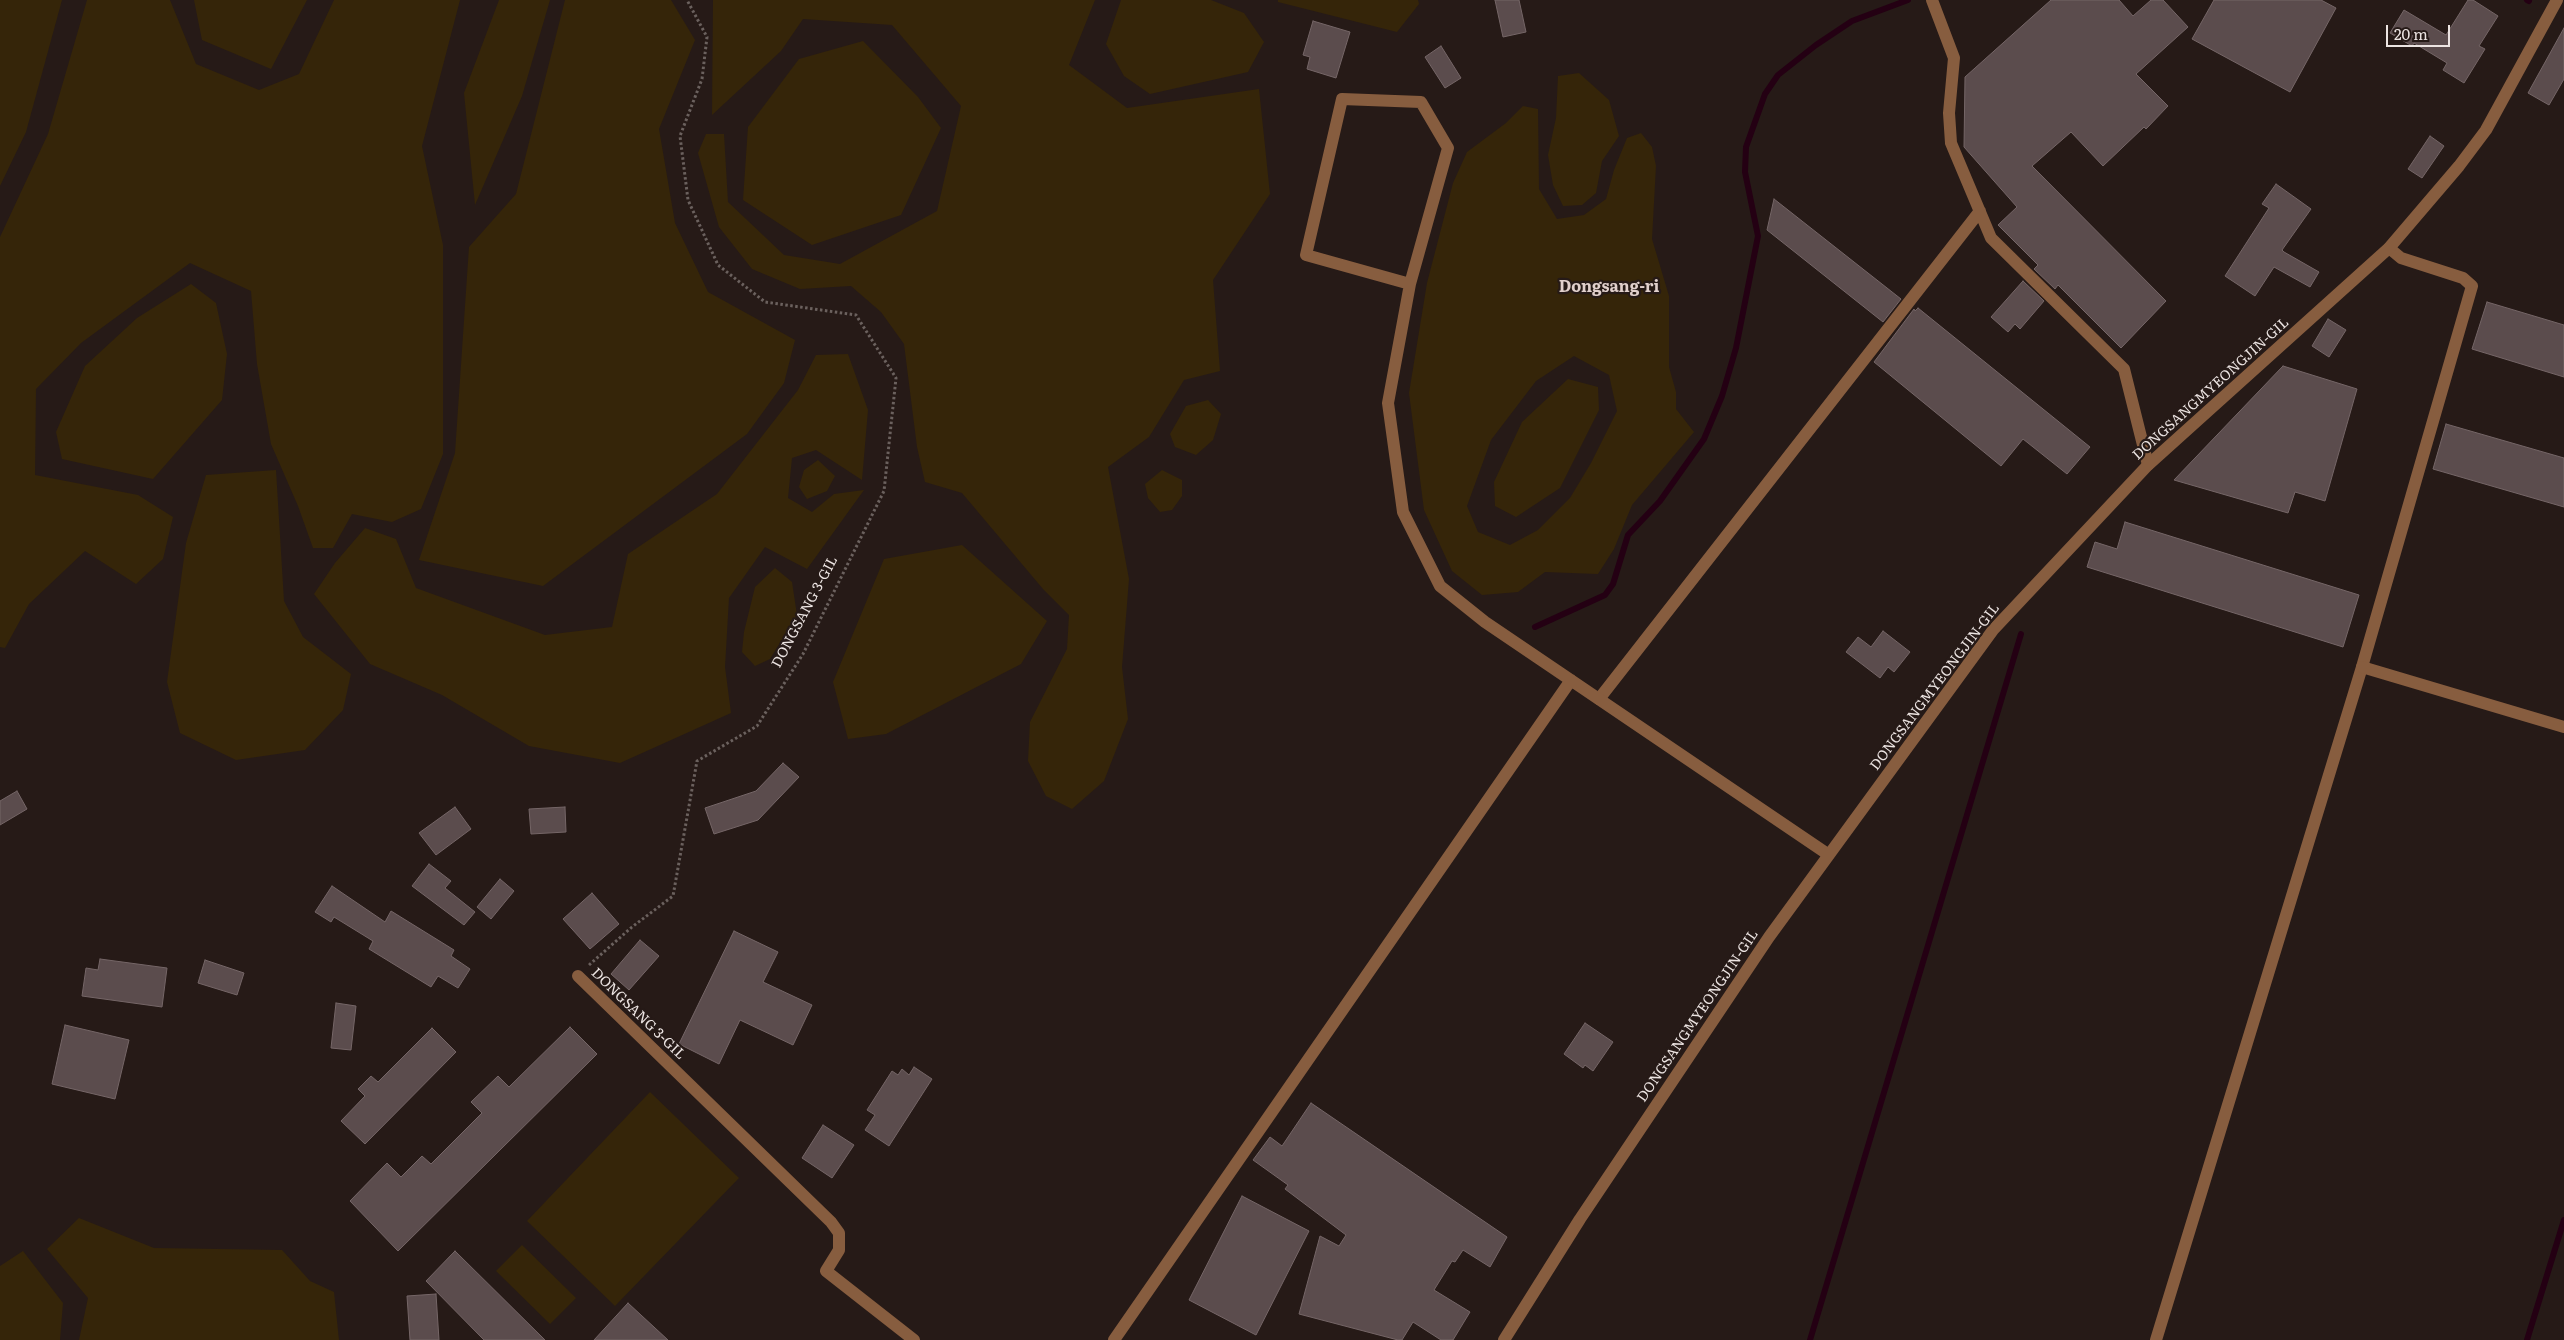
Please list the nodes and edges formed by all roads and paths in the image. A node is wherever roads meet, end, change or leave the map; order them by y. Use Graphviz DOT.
graph roads {
  1 [pos="687,0"];
  2 [pos="1932,0"];
  3 [pos="2557,0"];
  4 [pos="1980,211"];
  5 [pos="2388,248"];
  6 [pos="1410,284"];
  7 [pos="2148,465"];
  8 [pos="2362,667"];
  9 [pos="1571,680"];
  10 [pos="1599,699"];
  11 [pos="2564,727"];
  12 [pos="1828,855"];
  13 [pos="578,976"];
  14 [pos="914,1340"];
  15 [pos="1114,1340"];
  16 [pos="1504,1340"];
  17 [pos="2156,1340"];
  1 -- 13 [label="path, DONGSANG 3-GIL"];
  2 -- 4 [label="street"];
  3 -- 5 [label="street, DONGSANGMYEONGJIN-GIL"];
  4 -- 7 [label="street"];
  4 -- 10 [label="street"];
  5 -- 7 [label="street, DONGSANGMYEONGJIN-GIL"];
  5 -- 8 [label="street"];
  6 -- 6 [label="street"];
  6 -- 9 [label="street"];
  7 -- 12 [label="street, DONGSANGMYEONGJIN-GIL"];
  8 -- 11 [label="street"];
  8 -- 17 [label="street"];
  9 -- 10 [label="street"];
  9 -- 15 [label="street"];
  10 -- 12 [label="street"];
  12 -- 16 [label="street, DONGSANGMYEONGJIN-GIL"];
  13 -- 14 [label="street, DONGSANG 3-GIL"];
}
